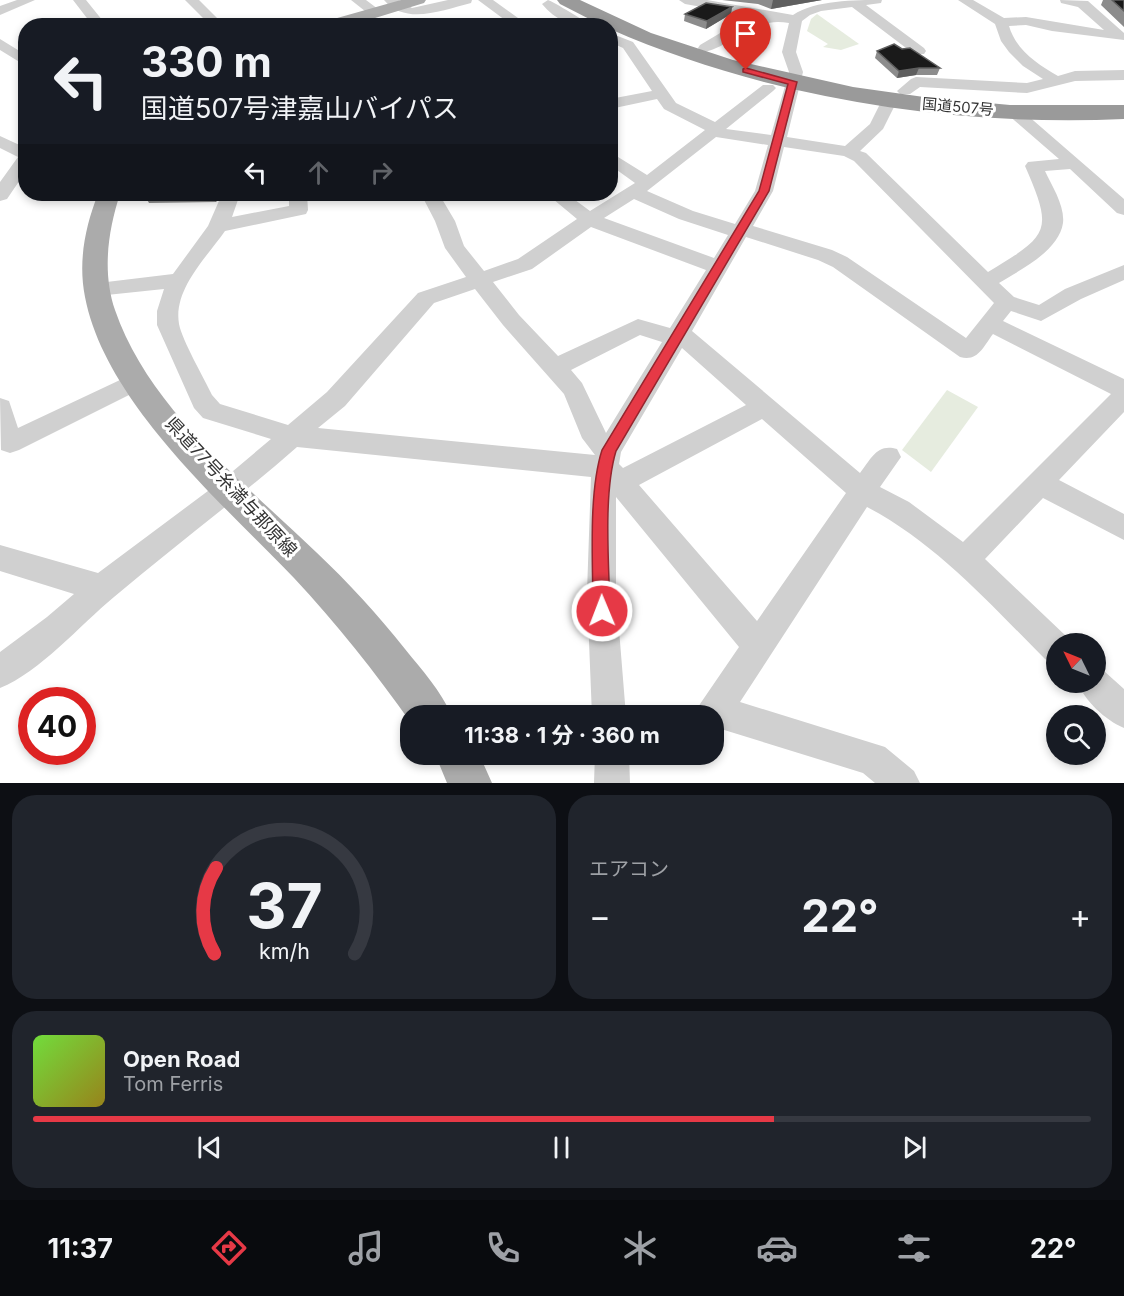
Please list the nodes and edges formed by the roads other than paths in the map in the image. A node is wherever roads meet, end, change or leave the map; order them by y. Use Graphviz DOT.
graph roads {
  1 [pos="29,0"];
  2 [pos="79,0"];
  3 [pos="191,0"];
  4 [pos="357,0"];
  5 [pos="418,0"];
  6 [pos="466,0"];
  7 [pos="503,0"];
  8 [pos="685,0"];
  9 [pos="876,0"];
  10 [pos="964,0"];
  11 [pos="1066,0"];
  12 [pos="1103,0"];
  13 [pos="486,2"];
  14 [pos="854,2"];
  15 [pos="394,3"];
  16 [pos="568,4"];
  17 [pos="1083,4"];
  18 [pos="0,11"];
  19 [pos="375,12"];
  20 [pos="773,16"];
  21 [pos="94,18"];
  22 [pos="210,18"];
  23 [pos="355,18"];
  24 [pos="437,18"];
  25 [pos="511,18"];
  26 [pos="579,18"];
  27 [pos="600,18"];
  28 [pos="796,20"];
  29 [pos="1001,22"];
  30 [pos="618,26"];
  31 [pos="1122,38"];
  32 [pos="618,42"];
  33 [pos="0,43"];
  34 [pos="705,48"];
  35 [pos="919,51"];
  36 [pos="18,56"];
  37 [pos="1124,75"];
  38 [pos="795,77"];
  39 [pos="1055,80"];
  40 [pos="768,88"];
  41 [pos="660,94"];
  42 [pos="897,95"];
  43 [pos="618,102"];
  44 [pos="1124,102"];
  45 [pos="1013,111"];
  46 [pos="1124,112"];
  47 [pos="715,131"];
  48 [pos="0,141"];
  49 [pos="776,141"];
  50 [pos="18,152"];
  51 [pos="849,152"];
  52 [pos="1073,164"];
  53 [pos="618,165"];
  54 [pos="18,169"];
  55 [pos="640,188"];
  56 [pos="0,195"];
  57 [pos="107,201"];
  58 [pos="228,201"];
  59 [pos="298,201"];
  60 [pos="434,201"];
  61 [pos="565,201"];
  62 [pos="1124,208"];
  63 [pos="590,220"];
  64 [pos="218,226"];
  65 [pos="741,231"];
  66 [pos="718,267"];
  67 [pos="1124,272"];
  68 [pos="480,279"];
  69 [pos="180,280"];
  70 [pos="986,282"];
  71 [pos="97,289"];
  72 [pos="1006,302"];
  73 [pos="989,323"];
  74 [pos="677,336"];
  75 [pos="555,368"];
  76 [pos="137,381"];
  77 [pos="1124,390"];
  78 [pos="1124,396"];
  79 [pos="764,407"];
  80 [pos="0,408"];
  81 [pos="291,436"];
  82 [pos="888,456"];
  83 [pos="611,466"];
  84 [pos="1040,483"];
  85 [pos="229,490"];
  86 [pos="862,491"];
  87 [pos="1124,528"];
  88 [pos="0,558"];
  89 [pos="965,560"];
  90 [pos="102,588"];
  91 [pos="1046,638"];
  92 [pos="759,647"];
  93 [pos="0,672"];
  94 [pos="1105,693"];
  95 [pos="423,705"];
  96 [pos="608,705"];
  97 [pos="719,705"];
  98 [pos="1124,711"];
  99 [pos="724,716"];
  100 [pos="461,765"];
  101 [pos="612,765"];
  102 [pos="470,783"];
  103 [pos="612,783"];
  104 [pos="902,783"];
  1 -- 18 [label="street"];
  2 -- 21 [label="street"];
  3 -- 22 [label="street"];
  4 -- 19 [label="street"];
  5 -- 15 [label="main road"];
  6 -- 15 [label="street"];
  7 -- 13 [label="street"];
  8 -- 20 [label="street"];
  9 -- 14 [label="street"];
  10 -- 29 [label="street"];
  11 -- 17 [label="street"];
  12 -- 17 [label="street"];
  13 -- 24 [label="street"];
  13 -- 25 [label="street"];
  14 -- 28 [label="street"];
  14 -- 35 [label="street"];
  15 -- 19 [label="main road"];
  16 -- 26 [label="street"];
  16 -- 27 [label="highway"];
  16 -- 34 [label="highway"];
  17 -- 31 [label="street"];
  19 -- 23 [label="main road"];
  20 -- 28 [label="street"];
  20 -- 34 [label="street"];
  28 -- 38 [label="street"];
  29 -- 31 [label="street"];
  29 -- 39 [label="street"];
  30 -- 38 [label="highway"];
  32 -- 41 [label="street"];
  33 -- 36 [label="street"];
  34 -- 38 [label="highway"];
  37 -- 39 [label="street"];
  38 -- 42 [label="highway, 国道507号"];
  38 -- 49 [label="street"];
  39 -- 42 [label="street"];
  40 -- 47 [label="street"];
  41 -- 43 [label="street"];
  41 -- 47 [label="street"];
  42 -- 44 [label="highway, 国道507号"];
  42 -- 45 [label="highway, 国道507号"];
  42 -- 51 [label="street"];
  45 -- 46 [label="highway, 国道507号"];
  45 -- 52 [label="street"];
  47 -- 49 [label="street"];
  47 -- 55 [label="street"];
  48 -- 50 [label="street"];
  49 -- 51 [label="street"];
  49 -- 65 [label="street"];
  51 -- 70 [label="street"];
  52 -- 62 [label="street"];
  52 -- 70 [label="street"];
  53 -- 55 [label="street"];
  54 -- 56 [label="street"];
  55 -- 63 [label="street"];
  55 -- 65 [label="street"];
  57 -- 71 [label="main road, 県道77号糸満与那原線"];
  58 -- 64 [label="street"];
  59 -- 64 [label="street"];
  60 -- 68 [label="street"];
  61 -- 63 [label="street"];
  63 -- 66 [label="street"];
  63 -- 68 [label="street"];
  64 -- 69 [label="street"];
  65 -- 66 [label="street"];
  65 -- 73 [label="street"];
  66 -- 74 [label="street"];
  67 -- 72 [label="street"];
  68 -- 75 [label="street"];
  68 -- 81 [label="street"];
  69 -- 71 [label="street"];
  69 -- 81 [label="street"];
  70 -- 72 [label="street"];
  71 -- 76 [label="main road, 県道77号糸満与那原線"];
  72 -- 73 [label="street"];
  73 -- 77 [label="street"];
  74 -- 75 [label="street"];
  74 -- 79 [label="street"];
  74 -- 83 [label="street"];
  75 -- 83 [label="street"];
  76 -- 80 [label="street"];
  76 -- 85 [label="main road, 県道77号糸満与那原線"];
  78 -- 84 [label="street"];
  79 -- 83 [label="street"];
  79 -- 86 [label="street"];
  81 -- 83 [label="street"];
  81 -- 85 [label="street"];
  82 -- 86 [label="street"];
  83 -- 92 [label="street"];
  83 -- 96 [label="street"];
  84 -- 87 [label="street"];
  84 -- 89 [label="street"];
  85 -- 90 [label="street"];
  85 -- 95 [label="main road, 県道77号糸満与那原線"];
  86 -- 89 [label="street"];
  86 -- 92 [label="street"];
  88 -- 90 [label="street"];
  89 -- 91 [label="street"];
  90 -- 93 [label="street"];
  92 -- 97 [label="street"];
  94 -- 98 [label="street"];
  99 -- 104 [label="street"];
  100 -- 102 [label="main road"];
  101 -- 103 [label="street"];
}
